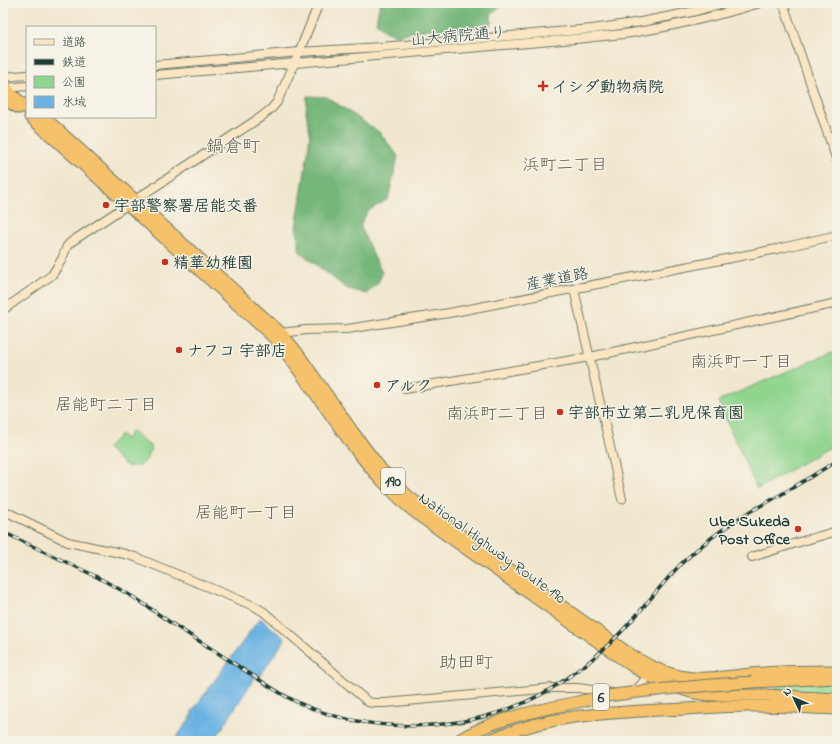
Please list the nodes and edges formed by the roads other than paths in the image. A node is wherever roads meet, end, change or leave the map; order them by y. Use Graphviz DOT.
graph roads {
  1 [pos="319,3"];
  2 [pos="724,3"];
  3 [pos="760,3"];
  4 [pos="783,3"];
  5 [pos="299,52"];
  6 [pos="295,62"];
  7 [pos="156,65"];
  8 [pos="26,75"];
  9 [pos="156,75"];
  10 [pos="3,77"];
  11 [pos="26,86"];
  12 [pos="5,88"];
  13 [pos="26,100"];
  14 [pos="26,107"];
  15 [pos="26,114"];
  16 [pos="31,118"];
  17 [pos="37,118"];
  18 [pos="45,118"];
  19 [pos="76,158"];
  20 [pos="837,161"];
  21 [pos="132,202"];
  22 [pos="837,235"];
  23 [pos="574,289"];
  24 [pos="837,303"];
  25 [pos="3,310"];
  26 [pos="276,334"];
  27 [pos="590,357"];
  28 [pos="405,389"];
  29 [pos="622,499"];
  30 [pos="3,510"];
  31 [pos="837,531"];
  32 [pos="752,557"];
  33 [pos="837,671"];
  34 [pos="651,672"];
  35 [pos="837,678"];
  36 [pos="837,699"];
  37 [pos="837,709"];
  38 [pos="457,741"];
  39 [pos="488,741"];
  1 -- 5 [label="street"];
  2 -- 5 [label="street, 山大病院通り"];
  3 -- 6 [label="street, 山大病院通り"];
  4 -- 20 [label="street"];
  5 -- 6 [label="street"];
  5 -- 7 [label="street, 山大病院通り"];
  6 -- 9 [label="street, 山大病院通り"];
  6 -- 21 [label="street"];
  8 -- 10 [label="street"];
  11 -- 12 [label="street"];
  12 -- 13 [label="highway"];
  12 -- 14 [label="highway"];
  12 -- 15 [label="highway"];
  16 -- 19 [label="highway, 190"];
  17 -- 19 [label="highway, National Highway Route 190 / 190"];
  18 -- 21 [label="highway, National Highway Route 190 / 190"];
  19 -- 21 [label="highway, National Highway Route 190 / 190"];
  21 -- 25 [label="street"];
  21 -- 26 [label="highway, National Highway Route 190 / 190"];
  22 -- 23 [label="street, 産業道路"];
  23 -- 26 [label="street, 産業道路"];
  23 -- 27 [label="street"];
  24 -- 27 [label="street"];
  26 -- 34 [label="highway, National Highway Route 190 / 190"];
  27 -- 28 [label="street"];
  27 -- 29 [label="street"];
  30 -- 34 [label="street"];
  31 -- 32 [label="street"];
  33 -- 34 [label="highway, National Highway Route 190 / 190"];
  34 -- 36 [label="highway, National Highway Route 190 / 190"];
  35 -- 38 [label="highway, 6, bridge"];
  37 -- 39 [label="highway, 6"];
}
